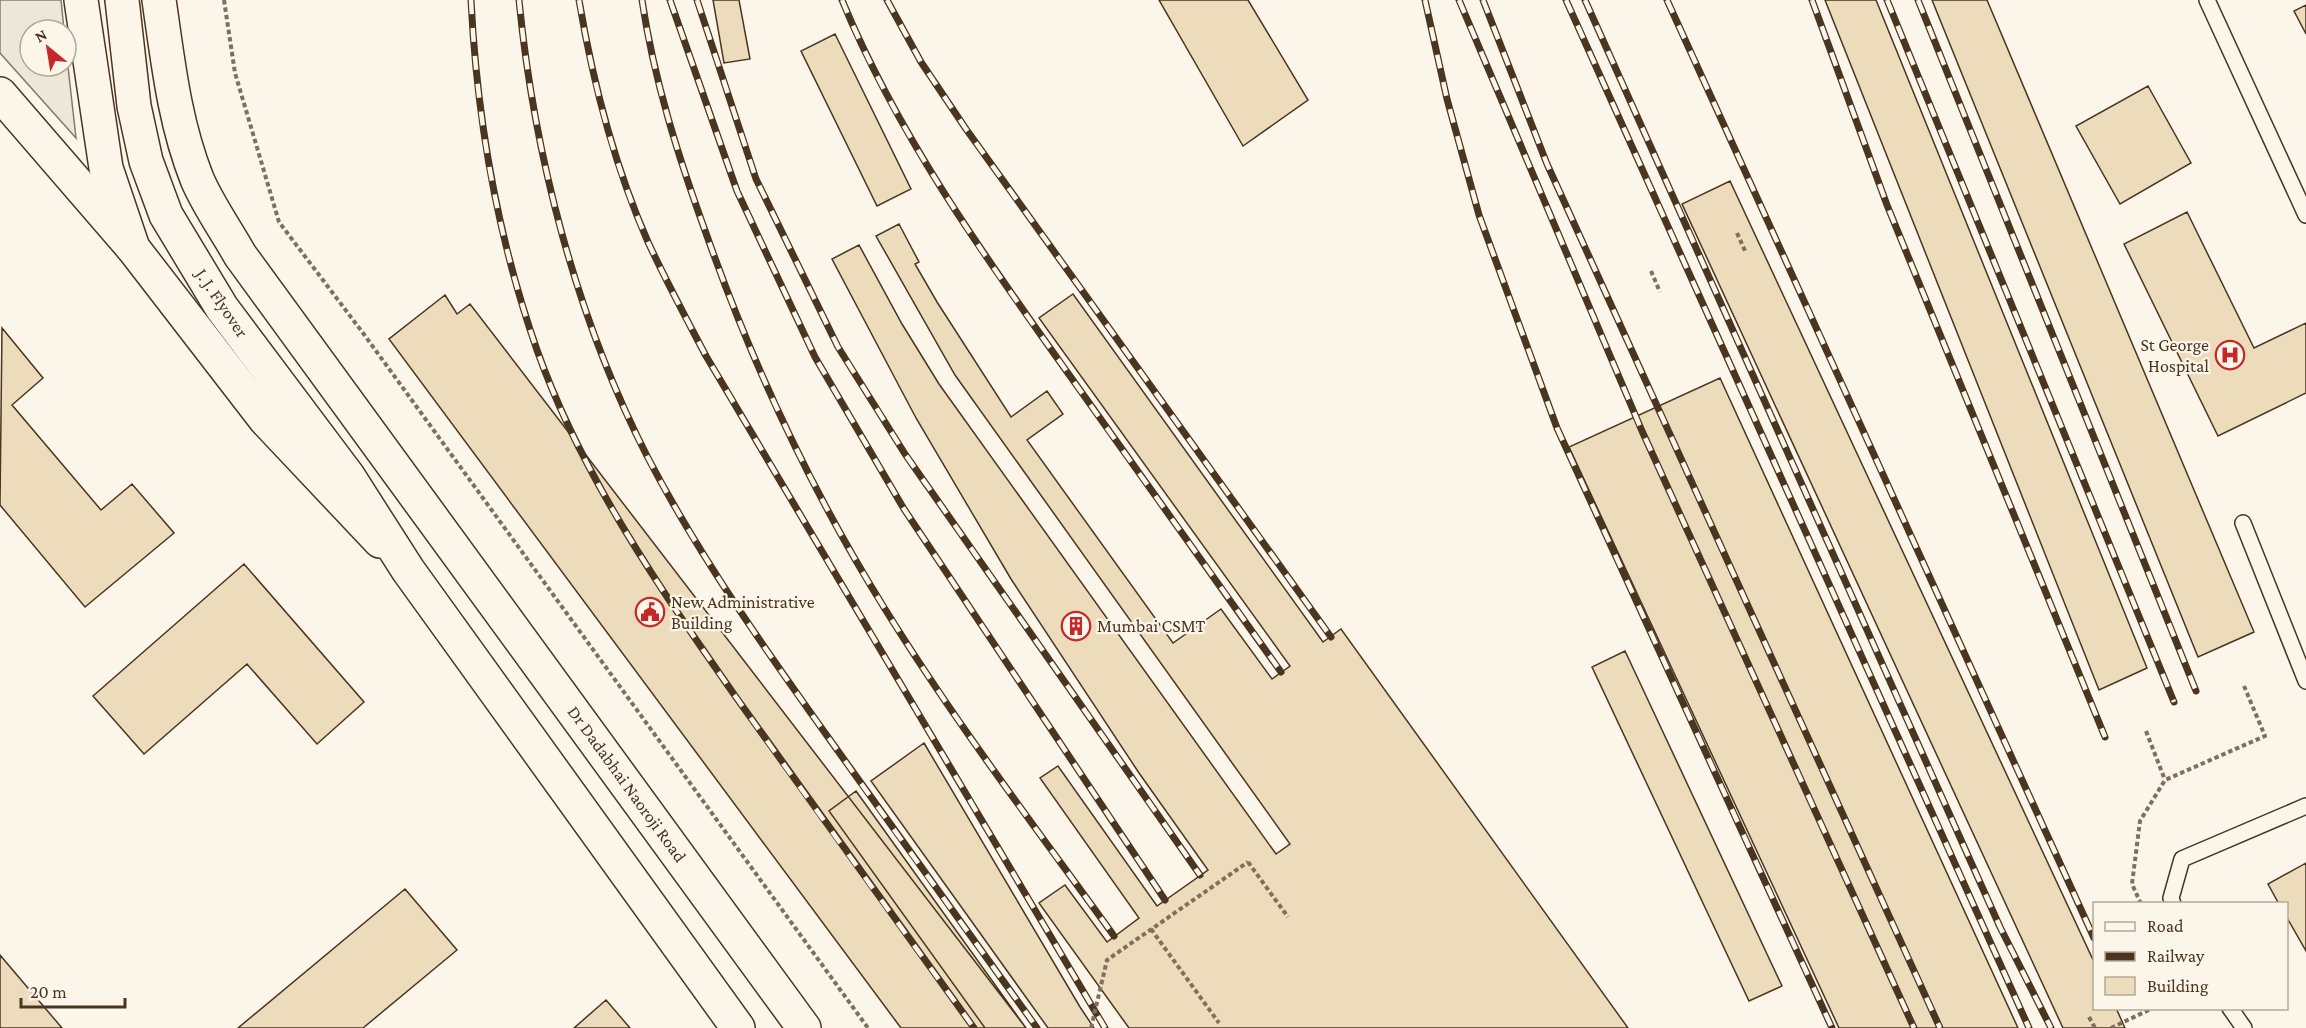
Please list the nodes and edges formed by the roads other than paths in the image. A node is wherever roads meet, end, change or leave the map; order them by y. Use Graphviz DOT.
graph roads {
  1 [pos="81,0"];
  2 [pos="122,0"];
  3 [pos="159,0"];
  4 [pos="2207,0"];
  5 [pos="0,94"];
  6 [pos="2306,215"];
  7 [pos="133,248"];
  8 [pos="2243,523"];
  9 [pos="408,570"];
  10 [pos="2306,681"];
  11 [pos="2306,806"];
  12 [pos="2173,902"];
  13 [pos="2231,1010"];
  14 [pos="738,1028"];
  15 [pos="804,1028"];
  16 [pos="2244,1028"];
  1 -- 7 [label="main road"];
  2 -- 9 [label="main road, J. J. Flyover"];
  3 -- 15 [label="main road, Dr Dadabhai Naoroji Road"];
  4 -- 6 [label="lane"];
  5 -- 7 [label="main road"];
  7 -- 9 [label="main road"];
  8 -- 10 [label="lane"];
  9 -- 14 [label="main road"];
  11 -- 12 [label="lane"];
  13 -- 16 [label="lane"];
}
